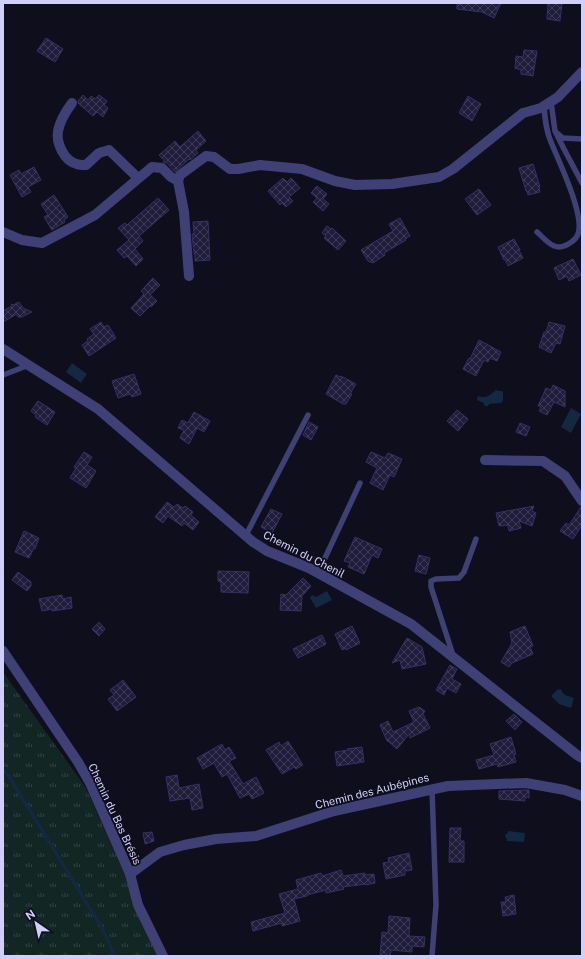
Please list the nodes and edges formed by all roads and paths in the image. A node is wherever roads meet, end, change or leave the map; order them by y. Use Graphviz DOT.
graph roads {
  1 [pos="582,72"];
  2 [pos="72,103"];
  3 [pos="547,104"];
  4 [pos="555,131"];
  5 [pos="582,139"];
  6 [pos="138,178"];
  7 [pos="178,181"];
  8 [pos="582,183"];
  9 [pos="3,232"];
  10 [pos="537,232"];
  11 [pos="189,276"];
  12 [pos="3,349"];
  13 [pos="29,365"];
  14 [pos="3,375"];
  15 [pos="308,415"];
  16 [pos="485,460"];
  17 [pos="360,483"];
  18 [pos="582,501"];
  19 [pos="246,535"];
  20 [pos="476,539"];
  21 [pos="318,574"];
  22 [pos="3,651"];
  23 [pos="454,657"];
  24 [pos="582,758"];
  25 [pos="432,789"];
  26 [pos="582,796"];
  27 [pos="130,874"];
  28 [pos="163,956"];
  29 [pos="432,956"];
  1 -- 3 [label="street"];
  2 -- 6 [label="street"];
  3 -- 4 [label="lane"];
  3 -- 7 [label="street"];
  3 -- 10 [label="lane"];
  4 -- 5 [label="lane"];
  4 -- 8 [label="lane"];
  6 -- 7 [label="street"];
  6 -- 9 [label="street"];
  7 -- 11 [label="street"];
  12 -- 13 [label="street, Chemin du Chenil"];
  13 -- 14 [label="lane"];
  13 -- 19 [label="street, Chemin du Chenil"];
  15 -- 19 [label="lane"];
  16 -- 18 [label="street"];
  17 -- 21 [label="lane"];
  19 -- 21 [label="street, Chemin du Chenil"];
  20 -- 23 [label="lane"];
  21 -- 23 [label="street, Chemin du Chenil"];
  22 -- 27 [label="street, Chemin du Bas Brésis"];
  23 -- 24 [label="street, Chemin du Chenil"];
  25 -- 26 [label="street, Chemin des Aubépines"];
  25 -- 27 [label="street, Chemin des Aubépines"];
  25 -- 29 [label="lane"];
  27 -- 28 [label="street, Chemin du Bas Brésis"];
}
